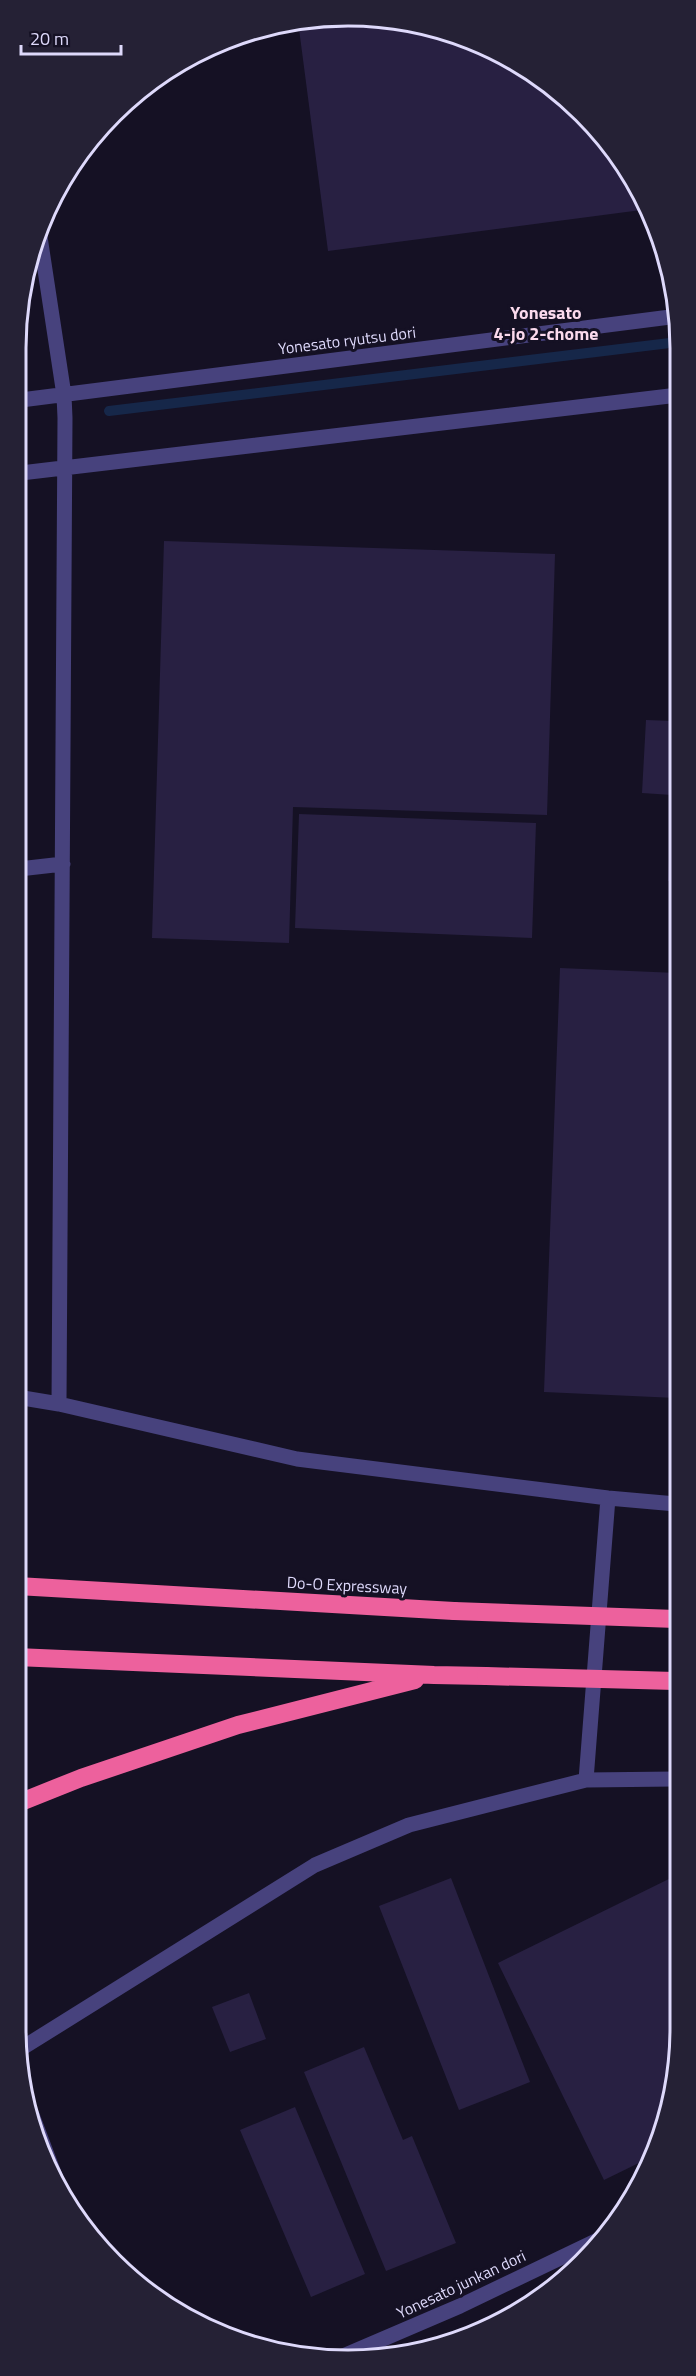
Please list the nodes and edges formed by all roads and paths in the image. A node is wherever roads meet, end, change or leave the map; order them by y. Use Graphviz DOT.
graph roads {
  1 [pos="42,248"];
  2 [pos="669,317"];
  3 [pos="64,395"];
  4 [pos="670,396"];
  5 [pos="26,399"];
  6 [pos="66,466"];
  7 [pos="26,471"];
  8 [pos="63,864"];
  9 [pos="26,868"];
  10 [pos="26,1398"];
  11 [pos="59,1404"];
  12 [pos="608,1498"];
  13 [pos="670,1503"];
  14 [pos="26,1587"];
  15 [pos="670,1619"];
  16 [pos="26,1657"];
  17 [pos="434,1675"];
  18 [pos="670,1681"];
  19 [pos="670,1779"];
  20 [pos="586,1780"];
  21 [pos="26,1800"];
  22 [pos="26,2046"];
  23 [pos="585,2246"];
  24 [pos="357,2350"];
  1 -- 3 [label="street"];
  2 -- 3 [label="street, Yonesato ryutsu dori"];
  3 -- 5 [label="street, Yonesato ryutsu dori"];
  3 -- 6 [label="street"];
  4 -- 6 [label="street"];
  6 -- 7 [label="street"];
  6 -- 8 [label="street"];
  8 -- 9 [label="street"];
  8 -- 11 [label="street"];
  10 -- 11 [label="street"];
  11 -- 12 [label="street"];
  12 -- 13 [label="street"];
  12 -- 20 [label="street"];
  14 -- 15 [label="highway, Do-O Expressway, bridge"];
  16 -- 17 [label="highway"];
  17 -- 18 [label="highway, bridge"];
  17 -- 21 [label="highway"];
  19 -- 20 [label="street"];
  20 -- 22 [label="street"];
  23 -- 24 [label="street, Yonesato junkan dori"];
}
